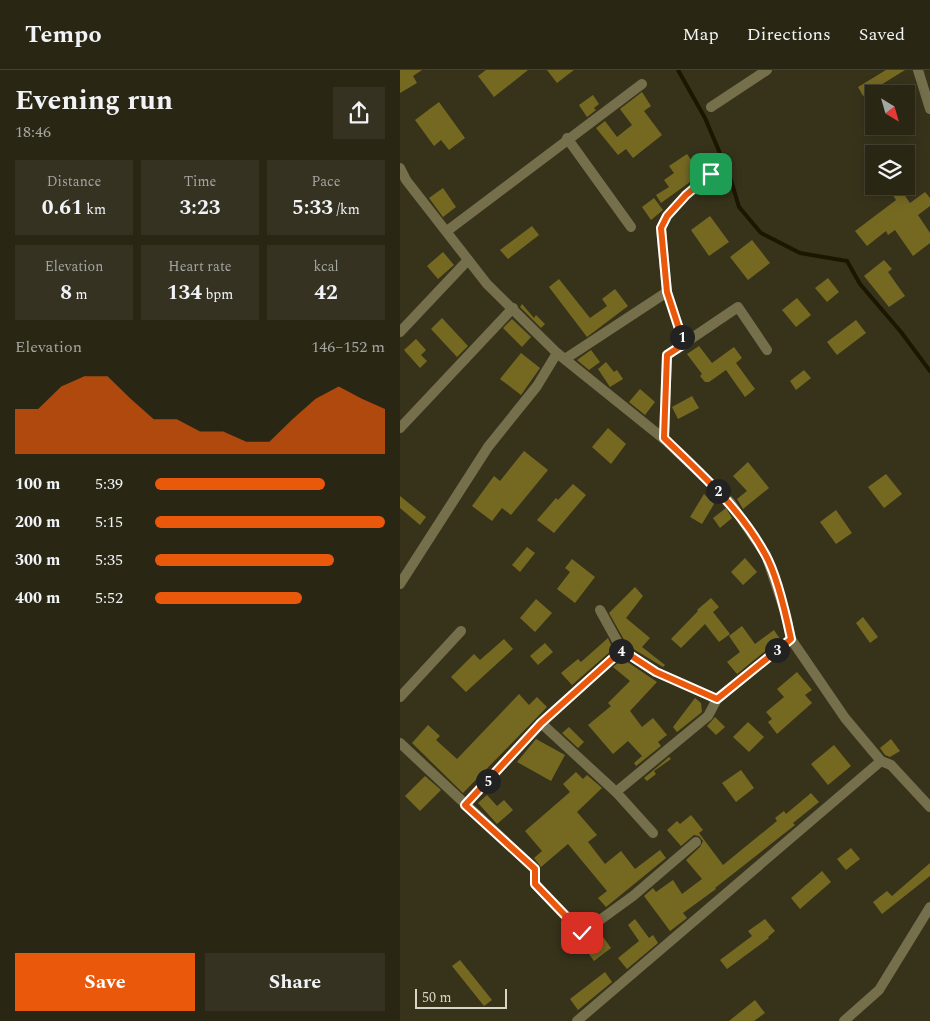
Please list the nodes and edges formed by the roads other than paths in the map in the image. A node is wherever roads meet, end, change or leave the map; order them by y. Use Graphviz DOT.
graph roads {
  1 [pos="767,70"];
  2 [pos="918,70"];
  3 [pos="642,84"];
  4 [pos="711,107"];
  5 [pos="930,110"];
  6 [pos="567,138"];
  7 [pos="400,168"];
  8 [pos="711,174"];
  9 [pos="631,227"];
  10 [pos="447,231"];
  11 [pos="468,260"];
  12 [pos="667,292"];
  13 [pos="513,308"];
  14 [pos="400,332"];
  15 [pos="684,344"];
  16 [pos="767,350"];
  17 [pos="561,356"];
  18 [pos="400,428"];
  19 [pos="664,438"];
  20 [pos="400,584"];
  21 [pos="600,610"];
  22 [pos="461,631"];
  23 [pos="791,639"];
  24 [pos="622,650"];
  25 [pos="400,697"];
  26 [pos="717,699"];
  27 [pos="541,723"];
  28 [pos="400,743"];
  29 [pos="881,761"];
  30 [pos="616,792"];
  31 [pos="465,805"];
  32 [pos="930,807"];
  33 [pos="652,833"];
  34 [pos="696,842"];
  35 [pos="930,907"];
  36 [pos="577,1021"];
  37 [pos="844,1021"];
  1 -- 4 [label="street"];
  2 -- 5 [label="street"];
  3 -- 6 [label="street"];
  6 -- 9 [label="street"];
  6 -- 10 [label="street"];
  7 -- 10 [label="street"];
  8 -- 12 [label="street"];
  10 -- 11 [label="street"];
  11 -- 13 [label="street"];
  11 -- 14 [label="street"];
  12 -- 15 [label="street"];
  12 -- 17 [label="street"];
  13 -- 17 [label="street"];
  13 -- 18 [label="street"];
  15 -- 16 [label="street"];
  15 -- 19 [label="street"];
  17 -- 19 [label="street"];
  17 -- 20 [label="street"];
  19 -- 23 [label="street"];
  21 -- 24 [label="street"];
  22 -- 25 [label="street"];
  23 -- 26 [label="street"];
  23 -- 29 [label="street"];
  24 -- 26 [label="street"];
  24 -- 27 [label="street"];
  26 -- 30 [label="street"];
  27 -- 30 [label="street"];
  27 -- 31 [label="street"];
  28 -- 31 [label="street"];
  29 -- 32 [label="street"];
  29 -- 36 [label="street"];
  30 -- 33 [label="street"];
  31 -- 34 [label="street"];
  35 -- 37 [label="street"];
}
